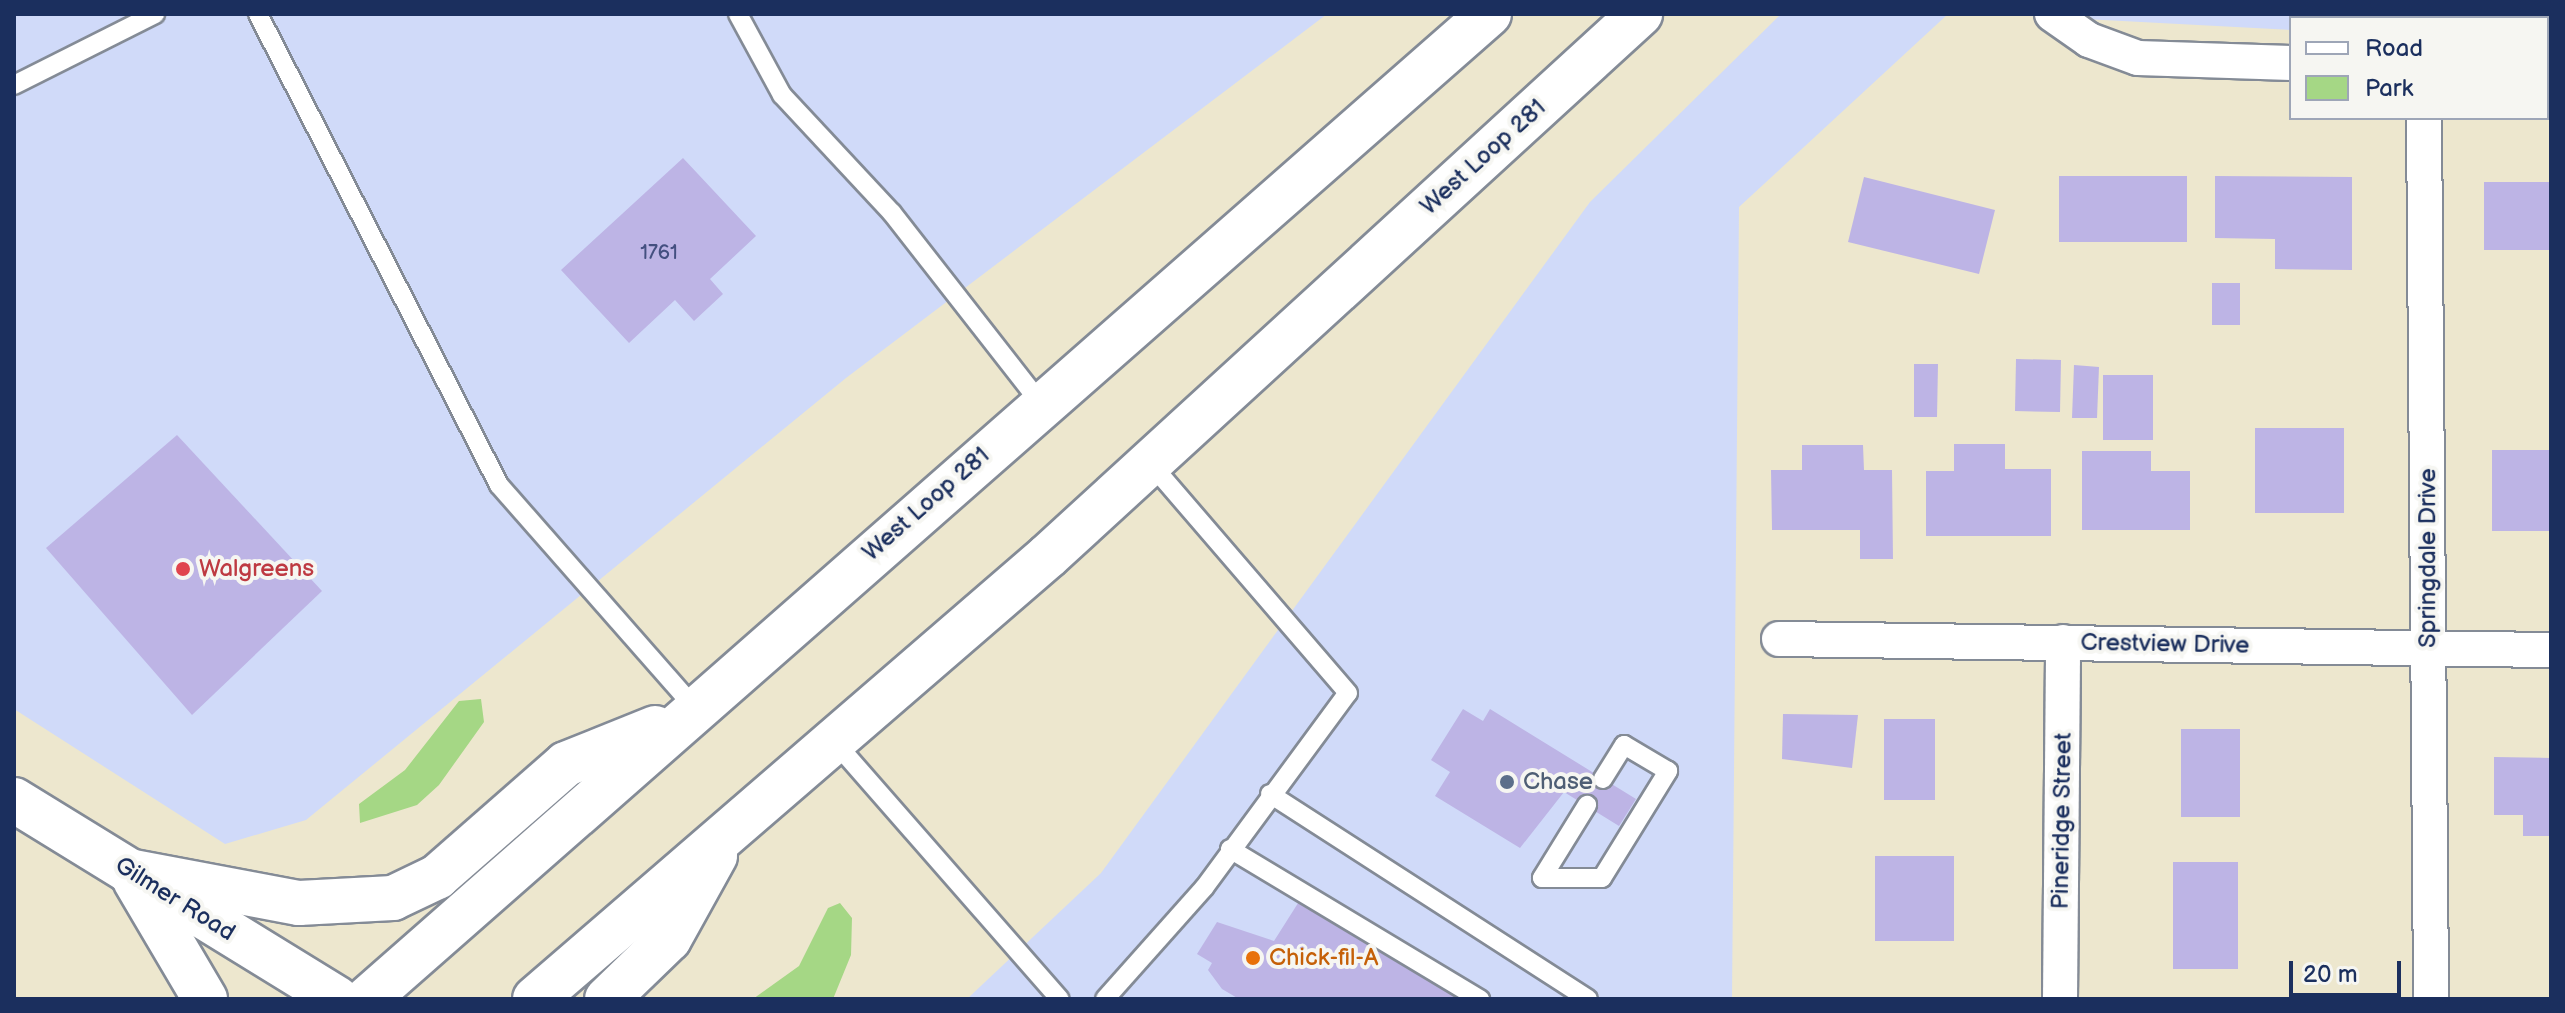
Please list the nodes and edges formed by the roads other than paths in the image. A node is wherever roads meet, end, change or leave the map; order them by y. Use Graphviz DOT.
graph roads {
  1 [pos="155,14"];
  2 [pos="258,14"];
  3 [pos="738,14"];
  4 [pos="1489,14"];
  5 [pos="1640,14"];
  6 [pos="2052,14"];
  7 [pos="2289,63"];
  8 [pos="14,85"];
  9 [pos="2424,120"];
  10 [pos="1041,404"];
  11 [pos="1149,462"];
  12 [pos="1779,639"];
  13 [pos="2063,642"];
  14 [pos="2428,648"];
  15 [pos="2551,650"];
  16 [pos="688,712"];
  17 [pos="833,740"];
  18 [pos="1603,779"];
  19 [pos="1270,794"];
  20 [pos="14,800"];
  21 [pos="1587,805"];
  22 [pos="730,830"];
  23 [pos="1230,849"];
  24 [pos="129,871"];
  25 [pos="205,999"];
  26 [pos="337,999"];
  27 [pos="367,999"];
  28 [pos="535,999"];
  29 [pos="607,999"];
  30 [pos="1060,999"];
  31 [pos="1105,999"];
  32 [pos="1480,999"];
  33 [pos="1588,999"];
  34 [pos="2060,999"];
  35 [pos="2431,999"];
  1 -- 8 [label="lane"];
  2 -- 16 [label="lane"];
  3 -- 10 [label="lane"];
  4 -- 10 [label="highway, West Loop 281"];
  5 -- 11 [label="highway, West Loop 281"];
  6 -- 7 [label="street"];
  9 -- 14 [label="street, Springdale Drive"];
  10 -- 16 [label="highway, West Loop 281"];
  11 -- 17 [label="highway, West Loop 281"];
  11 -- 19 [label="lane"];
  12 -- 13 [label="street, Crestview Drive"];
  13 -- 14 [label="street, Crestview Drive"];
  13 -- 34 [label="street, Pineridge Street"];
  14 -- 15 [label="street, Crestview Drive"];
  14 -- 35 [label="street, Springdale Drive"];
  16 -- 24 [label="highway"];
  16 -- 27 [label="highway, West Loop 281"];
  17 -- 22 [label="highway, West Loop 281"];
  17 -- 30 [label="lane"];
  18 -- 21 [label="lane"];
  19 -- 23 [label="lane"];
  19 -- 33 [label="lane"];
  20 -- 24 [label="highway, Gilmer Road"];
  22 -- 28 [label="highway, West Loop 281"];
  22 -- 29 [label="highway"];
  23 -- 31 [label="lane"];
  23 -- 32 [label="lane"];
  24 -- 25 [label="highway"];
  24 -- 26 [label="highway, Gilmer Road"];
}
